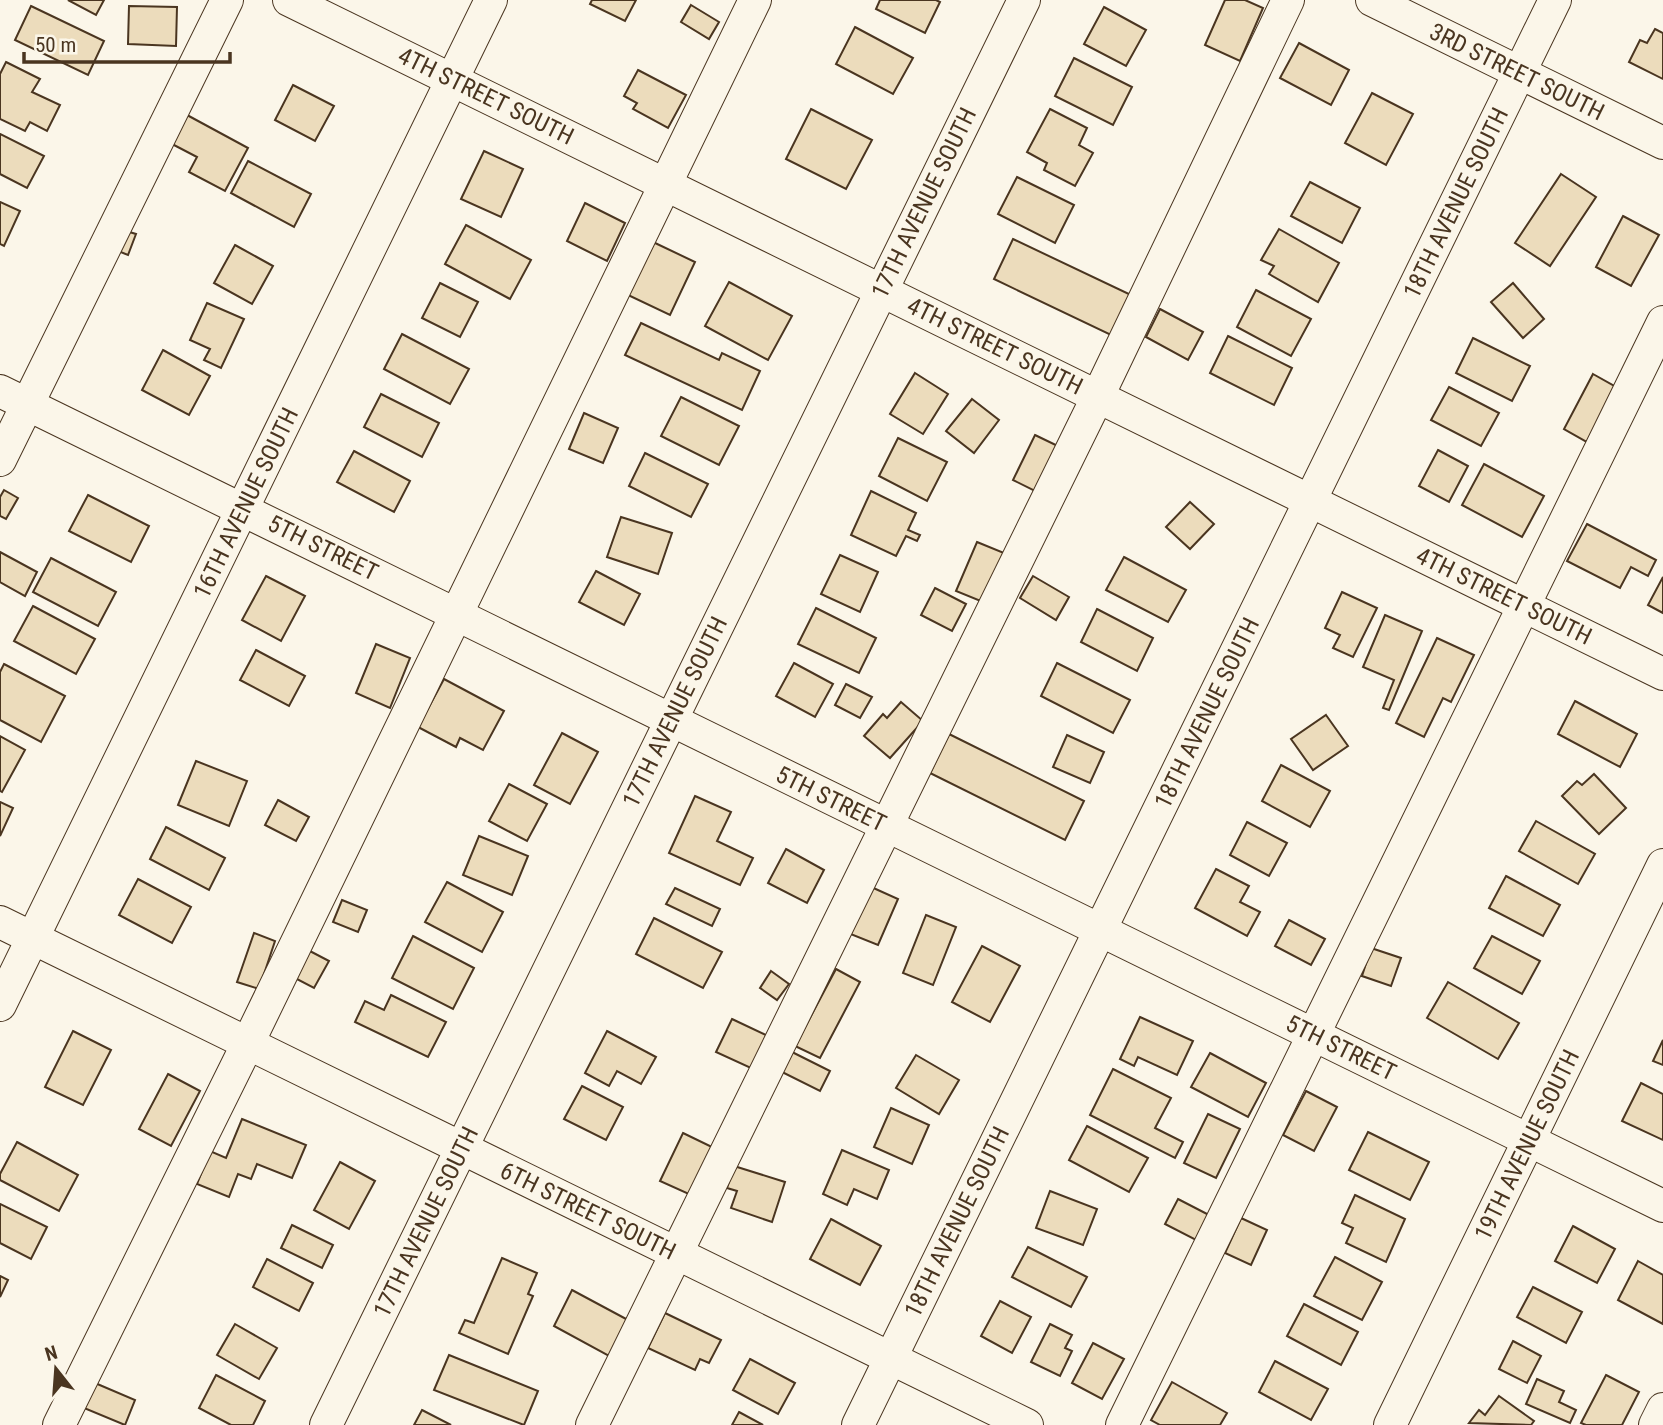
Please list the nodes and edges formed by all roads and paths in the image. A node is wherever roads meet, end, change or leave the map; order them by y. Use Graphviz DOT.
graph roads {
  1 [pos="227,0"];
  2 [pos="289,0"];
  3 [pos="491,0"];
  4 [pos="755,0"];
  5 [pos="1024,0"];
  6 [pos="1288,0"];
  7 [pos="1372,0"];
  8 [pos="1555,0"];
  9 [pos="1519,72"];
  10 [pos="452,80"];
  11 [pos="1663,143"];
  12 [pos="666,184"];
  13 [pos="881,290"];
  14 [pos="1663,322"];
  15 [pos="0,391"];
  16 [pos="1098,396"];
  17 [pos="28,404"];
  18 [pos="0,460"];
  19 [pos="1311,501"];
  20 [pos="243,510"];
  21 [pos="1523,606"];
  22 [pos="456,614"];
  23 [pos="1663,674"];
  24 [pos="672,720"];
  25 [pos="886,825"];
  26 [pos="1663,864"];
  27 [pos="0,922"];
  28 [pos="1100,931"];
  29 [pos="34,939"];
  30 [pos="0,1005"];
  31 [pos="1315,1035"];
  32 [pos="247,1045"];
  33 [pos="1529,1140"];
  34 [pos="462,1149"];
  35 [pos="1663,1206"];
  36 [pos="676,1254"];
  37 [pos="890,1358"];
  38 [pos="1663,1409"];
  39 [pos="58,1425"];
  40 [pos="326,1425"];
  41 [pos="592,1425"];
  42 [pos="858,1425"];
  43 [pos="1027,1425"];
  44 [pos="1122,1425"];
  45 [pos="1390,1425"];
  46 [pos="1655,1425"];
  1 -- 17 [label="street"];
  2 -- 10 [label="street, 4TH STREET SOUTH"];
  3 -- 10 [label="street, 16TH AVENUE SOUTH"];
  4 -- 12 [label="street"];
  5 -- 13 [label="street, 17TH AVENUE SOUTH"];
  6 -- 16 [label="street"];
  7 -- 9 [label="street, 3RD STREET SOUTH"];
  8 -- 9 [label="street, 18TH AVENUE SOUTH"];
  9 -- 11 [label="street, 3RD STREET SOUTH"];
  9 -- 19 [label="street, 18TH AVENUE SOUTH"];
  10 -- 12 [label="street, 4TH STREET SOUTH"];
  10 -- 20 [label="street, 16TH AVENUE SOUTH"];
  12 -- 13 [label="street, 4TH STREET SOUTH"];
  12 -- 22 [label="street"];
  13 -- 16 [label="street, 4TH STREET SOUTH"];
  13 -- 24 [label="street, 17TH AVENUE SOUTH"];
  14 -- 21 [label="street"];
  15 -- 17 [label="street, 5TH STREET"];
  16 -- 19 [label="street, 4TH STREET SOUTH"];
  16 -- 25 [label="street"];
  17 -- 18 [label="street"];
  17 -- 20 [label="street, 5TH STREET"];
  19 -- 21 [label="street, 4TH STREET SOUTH"];
  19 -- 28 [label="street, 18TH AVENUE SOUTH"];
  20 -- 22 [label="street, 5TH STREET"];
  20 -- 29 [label="street, 16TH AVENUE SOUTH"];
  21 -- 23 [label="street, 4TH STREET SOUTH"];
  21 -- 31 [label="street"];
  22 -- 24 [label="street, 5TH STREET"];
  22 -- 32 [label="street"];
  24 -- 25 [label="street, 5TH STREET"];
  24 -- 34 [label="street, 17TH AVENUE SOUTH"];
  25 -- 28 [label="street, 5TH STREET"];
  25 -- 36 [label="street"];
  26 -- 33 [label="street, 19TH AVENUE SOUTH"];
  27 -- 29 [label="street, 6TH STREET SOUTH"];
  28 -- 31 [label="street, 5TH STREET"];
  28 -- 37 [label="street, 18TH AVENUE SOUTH"];
  29 -- 30 [label="street, 16TH AVENUE SOUTH"];
  29 -- 32 [label="street, 6TH STREET SOUTH"];
  31 -- 33 [label="street, 5TH STREET"];
  31 -- 44 [label="street"];
  32 -- 34 [label="street, 6TH STREET SOUTH"];
  32 -- 39 [label="street"];
  33 -- 35 [label="street, 5TH STREET"];
  33 -- 45 [label="street, 19TH AVENUE SOUTH"];
  34 -- 36 [label="street, 6TH STREET SOUTH"];
  34 -- 40 [label="street, 17TH AVENUE SOUTH"];
  36 -- 37 [label="street, 6TH STREET SOUTH"];
  36 -- 41 [label="street"];
  37 -- 42 [label="street, 18TH AVENUE SOUTH"];
  37 -- 43 [label="street, 6TH STREET SOUTH"];
  38 -- 46 [label="street"];
}
